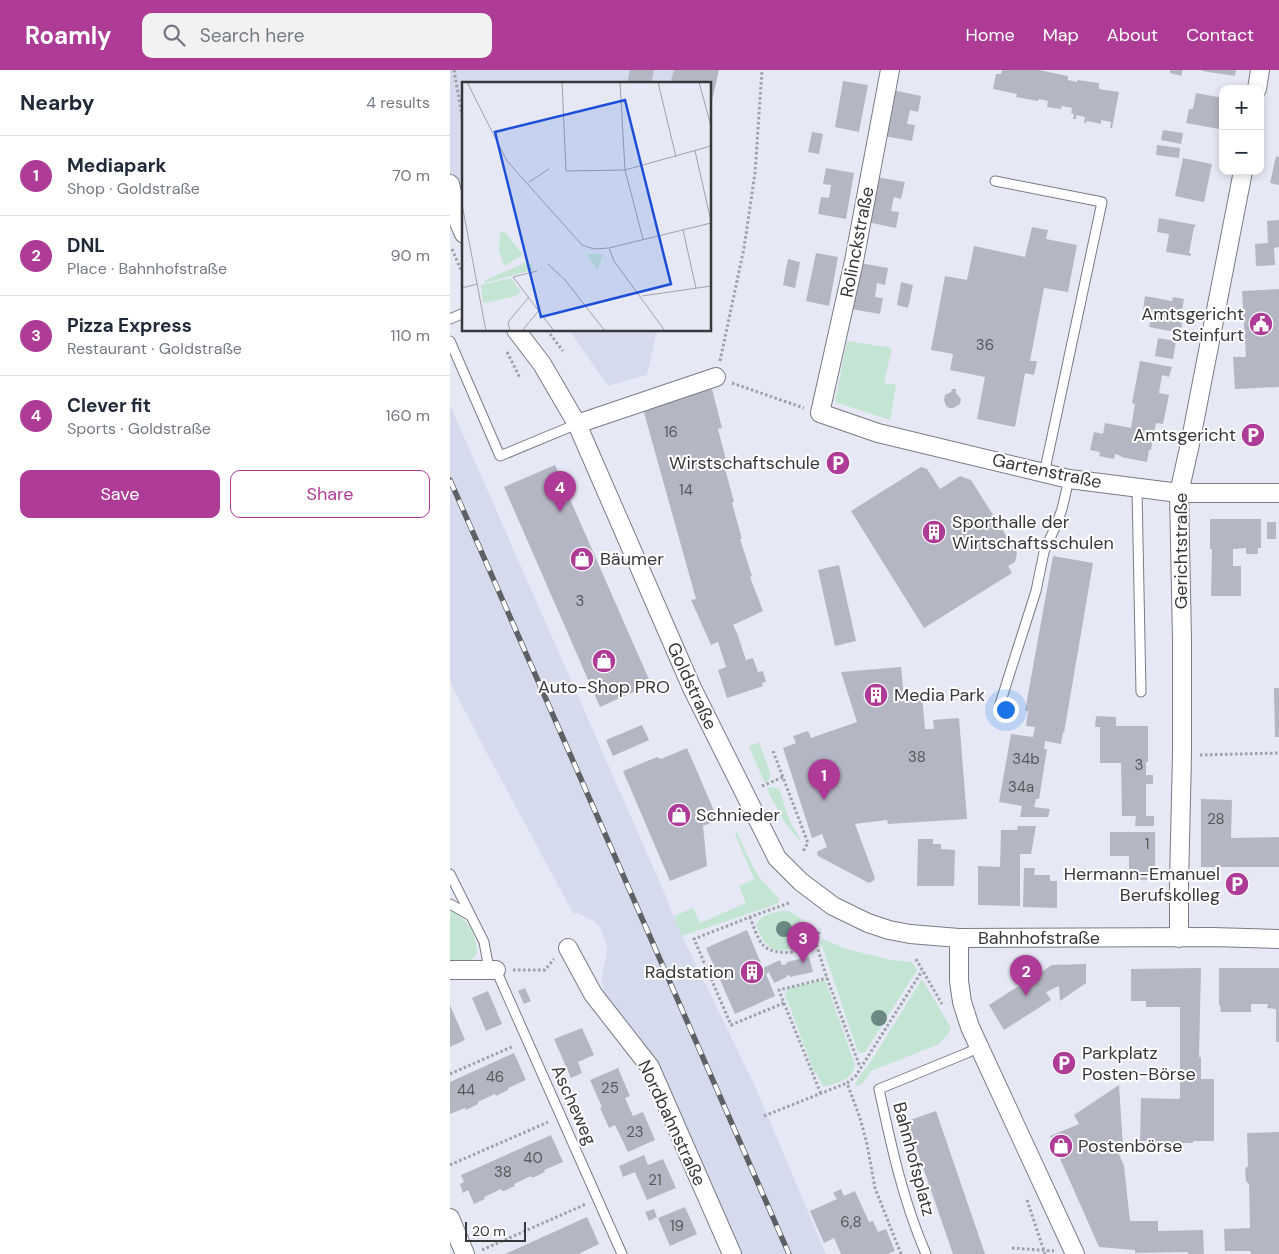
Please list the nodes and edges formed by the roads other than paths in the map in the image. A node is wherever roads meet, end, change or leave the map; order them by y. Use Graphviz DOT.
graph roads {
  1 [pos="890,70"];
  2 [pos="1260,70"];
  3 [pos="1258,85"];
  4 [pos="1242,175"];
  5 [pos="995,181"];
  6 [pos="450,184"];
  7 [pos="462,229"];
  8 [pos="462,314"];
  9 [pos="450,319"];
  10 [pos="517,331"];
  11 [pos="450,341"];
  12 [pos="716,377"];
  13 [pos="820,413"];
  14 [pos="584,421"];
  15 [pos="1044,474"];
  16 [pos="1069,479"];
  17 [pos="1137,488"];
  18 [pos="1279,492"];
  19 [pos="1179,493"];
  20 [pos="1141,692"];
  21 [pos="999,707"];
  22 [pos="450,874"];
  23 [pos="450,904"];
  24 [pos="471,916"];
  25 [pos="960,938"];
  26 [pos="1179,938"];
  27 [pos="1279,939"];
  28 [pos="568,948"];
  29 [pos="492,969"];
  30 [pos="450,970"];
  31 [pos="979,1047"];
  32 [pos="450,1218"];
  33 [pos="473,1252"];
  34 [pos="1074,1253"];
  35 [pos="622,1254"];
  36 [pos="732,1254"];
  37 [pos="926,1254"];
  1 -- 13 [label="street, Rolinckstraße"];
  2 -- 3 [label="street"];
  4 -- 19 [label="street, Gerichtstraße"];
  5 -- 15 [label="lane"];
  6 -- 7 [label="street"];
  8 -- 9 [label="lane"];
  10 -- 14 [label="street, Goldstraße"];
  11 -- 14 [label="lane"];
  12 -- 14 [label="street"];
  13 -- 15 [label="street, Gartenstraße"];
  14 -- 25 [label="street, Goldstraße"];
  15 -- 16 [label="street, Gartenstraße"];
  16 -- 17 [label="street, Gartenstraße"];
  16 -- 21 [label="lane"];
  17 -- 19 [label="street, Gartenstraße"];
  17 -- 20 [label="lane"];
  18 -- 19 [label="street, Gartenstraße"];
  19 -- 26 [label="street, Gerichtstraße"];
  22 -- 24 [label="lane, Ascheweg"];
  23 -- 24 [label="lane"];
  24 -- 29 [label="lane, Ascheweg"];
  25 -- 26 [label="street, Bahnhofstraße"];
  25 -- 31 [label="street, Bahnhofstraße"];
  26 -- 27 [label="street, Bahnhofstraße"];
  28 -- 36 [label="street, Nordbahnstraße"];
  29 -- 30 [label="street"];
  29 -- 35 [label="lane, Ascheweg"];
  31 -- 34 [label="street, Bahnhofstraße"];
  31 -- 37 [label="lane, Bahnhofsplatz"];
  32 -- 33 [label="street"];
}
